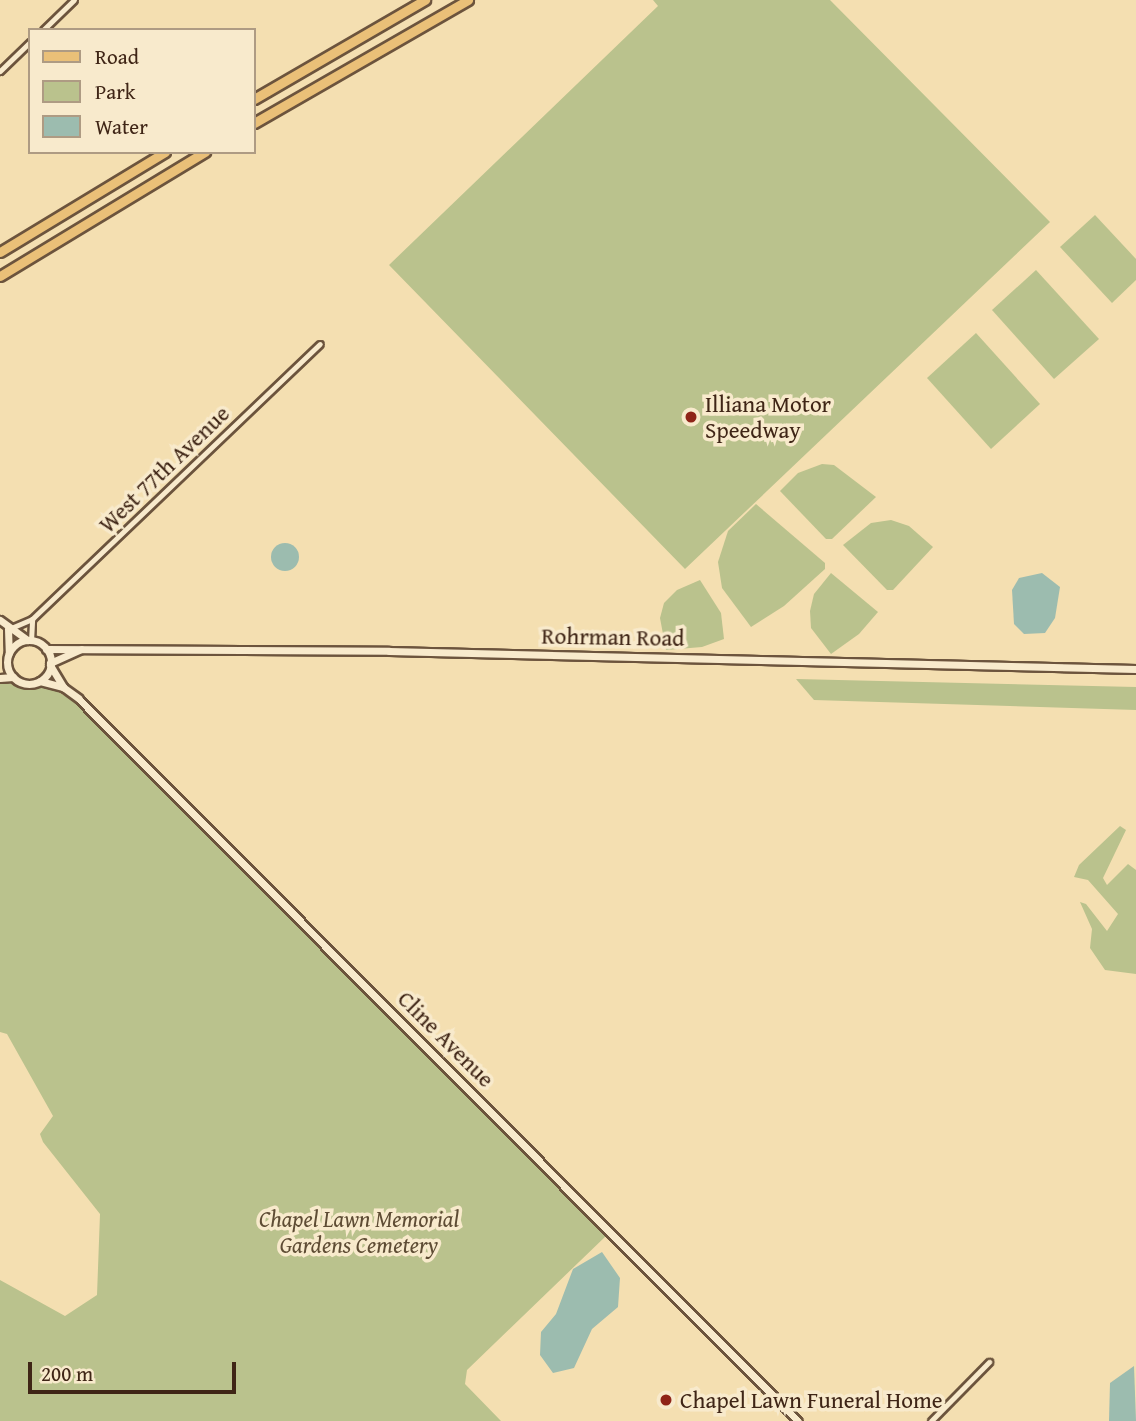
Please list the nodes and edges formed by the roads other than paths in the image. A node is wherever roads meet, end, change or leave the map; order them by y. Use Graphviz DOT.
graph roads {
  1 [pos="74,0"];
  2 [pos="425,0"];
  3 [pos="468,0"];
  4 [pos="45,28"];
  5 [pos="28,44"];
  6 [pos="0,71"];
  7 [pos="256,98"];
  8 [pos="256,122"];
  9 [pos="162,154"];
  10 [pos="202,154"];
  11 [pos="0,252"];
  12 [pos="0,276"];
  13 [pos="320,344"];
  14 [pos="0,620"];
  15 [pos="32,620"];
  16 [pos="8,629"];
  17 [pos="30,641"];
  18 [pos="88,645"];
  19 [pos="46,649"];
  20 [pos="8,656"];
  21 [pos="0,664"];
  22 [pos="50,664"];
  23 [pos="1136,669"];
  24 [pos="13,677"];
  25 [pos="0,678"];
  26 [pos="40,681"];
  27 [pos="63,687"];
  28 [pos="989,1362"];
  29 [pos="798,1421"];
  30 [pos="931,1421"];
  1 -- 4 [label="street"];
  2 -- 7 [label="main road"];
  3 -- 8 [label="main road"];
  5 -- 6 [label="street"];
  9 -- 11 [label="main road"];
  10 -- 12 [label="main road"];
  13 -- 15 [label="street, West 77th Avenue"];
  14 -- 16 [label="street"];
  15 -- 16 [label="street, West 77th Avenue"];
  15 -- 17 [label="street"];
  16 -- 17 [label="street"];
  16 -- 20 [label="street"];
  17 -- 19 [label="street"];
  17 -- 20 [label="street"];
  18 -- 19 [label="street, Rohrman Road"];
  18 -- 22 [label="street, Rohrman Road"];
  18 -- 23 [label="street, Rohrman Road"];
  19 -- 22 [label="street"];
  20 -- 21 [label="street"];
  20 -- 24 [label="street"];
  22 -- 26 [label="street"];
  22 -- 27 [label="street, Cline Avenue"];
  24 -- 25 [label="street"];
  24 -- 26 [label="street"];
  26 -- 27 [label="street"];
  27 -- 29 [label="street, Cline Avenue"];
  28 -- 30 [label="street"];
}
